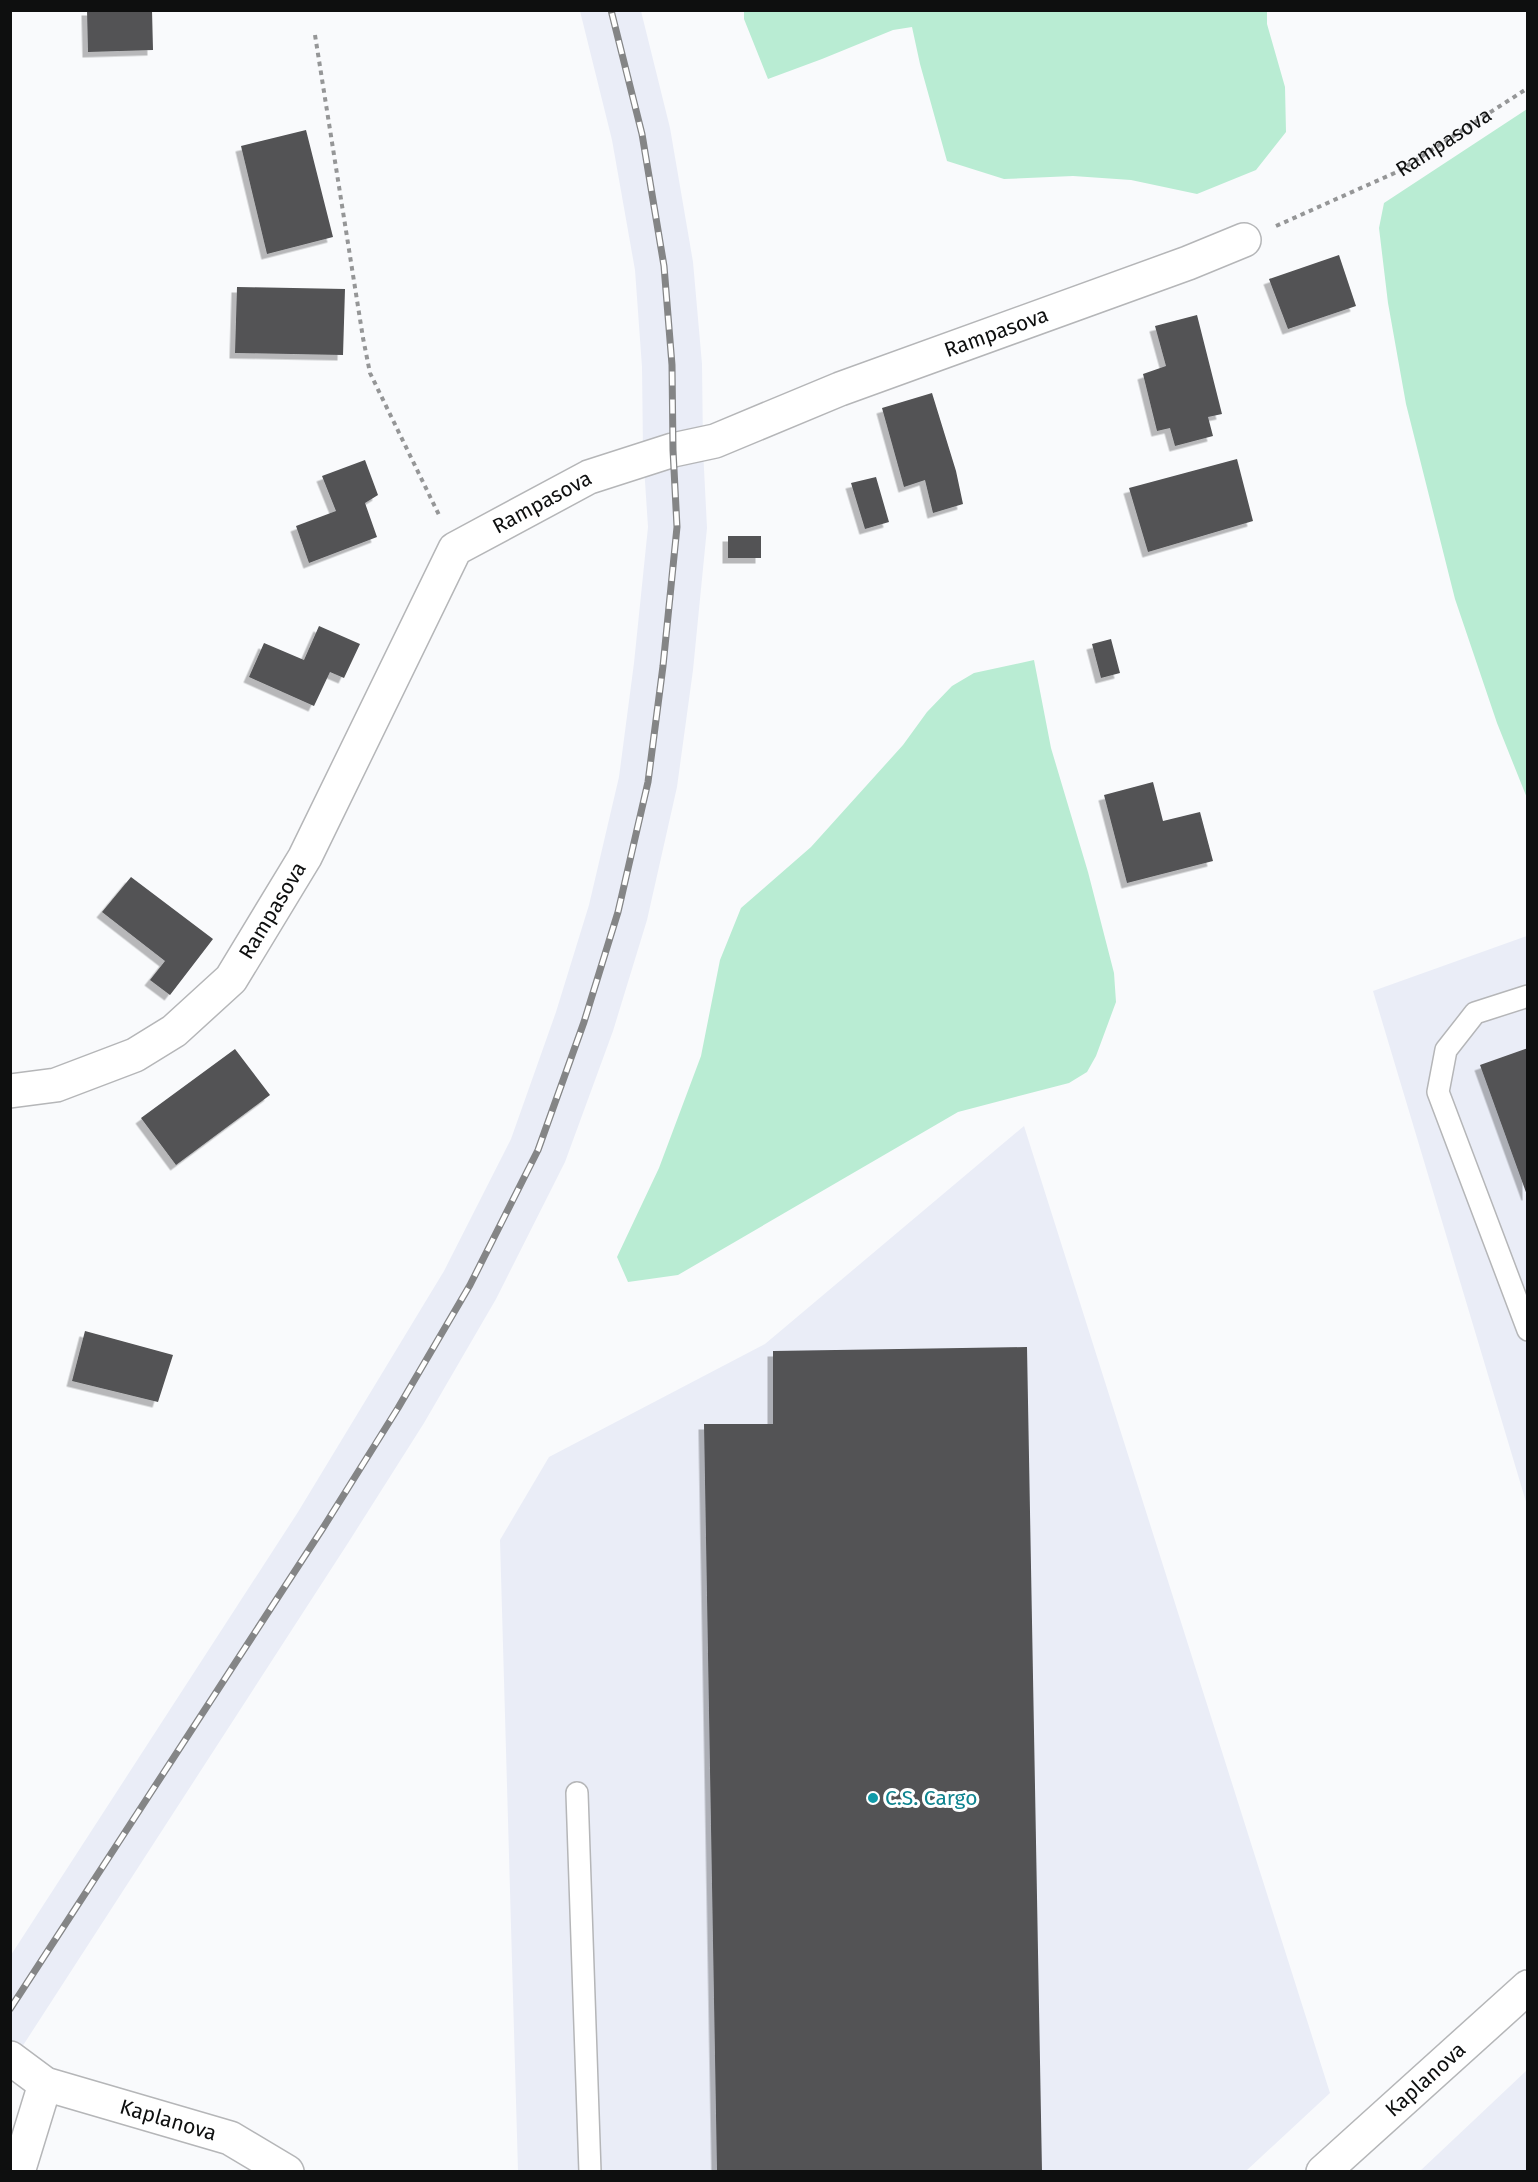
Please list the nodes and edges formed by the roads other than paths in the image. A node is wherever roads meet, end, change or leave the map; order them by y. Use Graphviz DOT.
graph roads {
  1 [pos="1244,240"];
  2 [pos="1527,996"];
  3 [pos="10,1091"];
  4 [pos="1527,1330"];
  5 [pos="577,1793"];
  6 [pos="1527,1987"];
  7 [pos="10,2058"];
  8 [pos="45,2084"];
  9 [pos="18,2172"];
  10 [pos="287,2172"];
  11 [pos="590,2172"];
  12 [pos="1323,2172"];
  1 -- 3 [label="street, Rampasova"];
  2 -- 4 [label="lane"];
  5 -- 11 [label="lane"];
  6 -- 12 [label="street, Kaplanova"];
  7 -- 8 [label="street"];
  8 -- 9 [label="street"];
  8 -- 10 [label="street, Kaplanova"];
}
